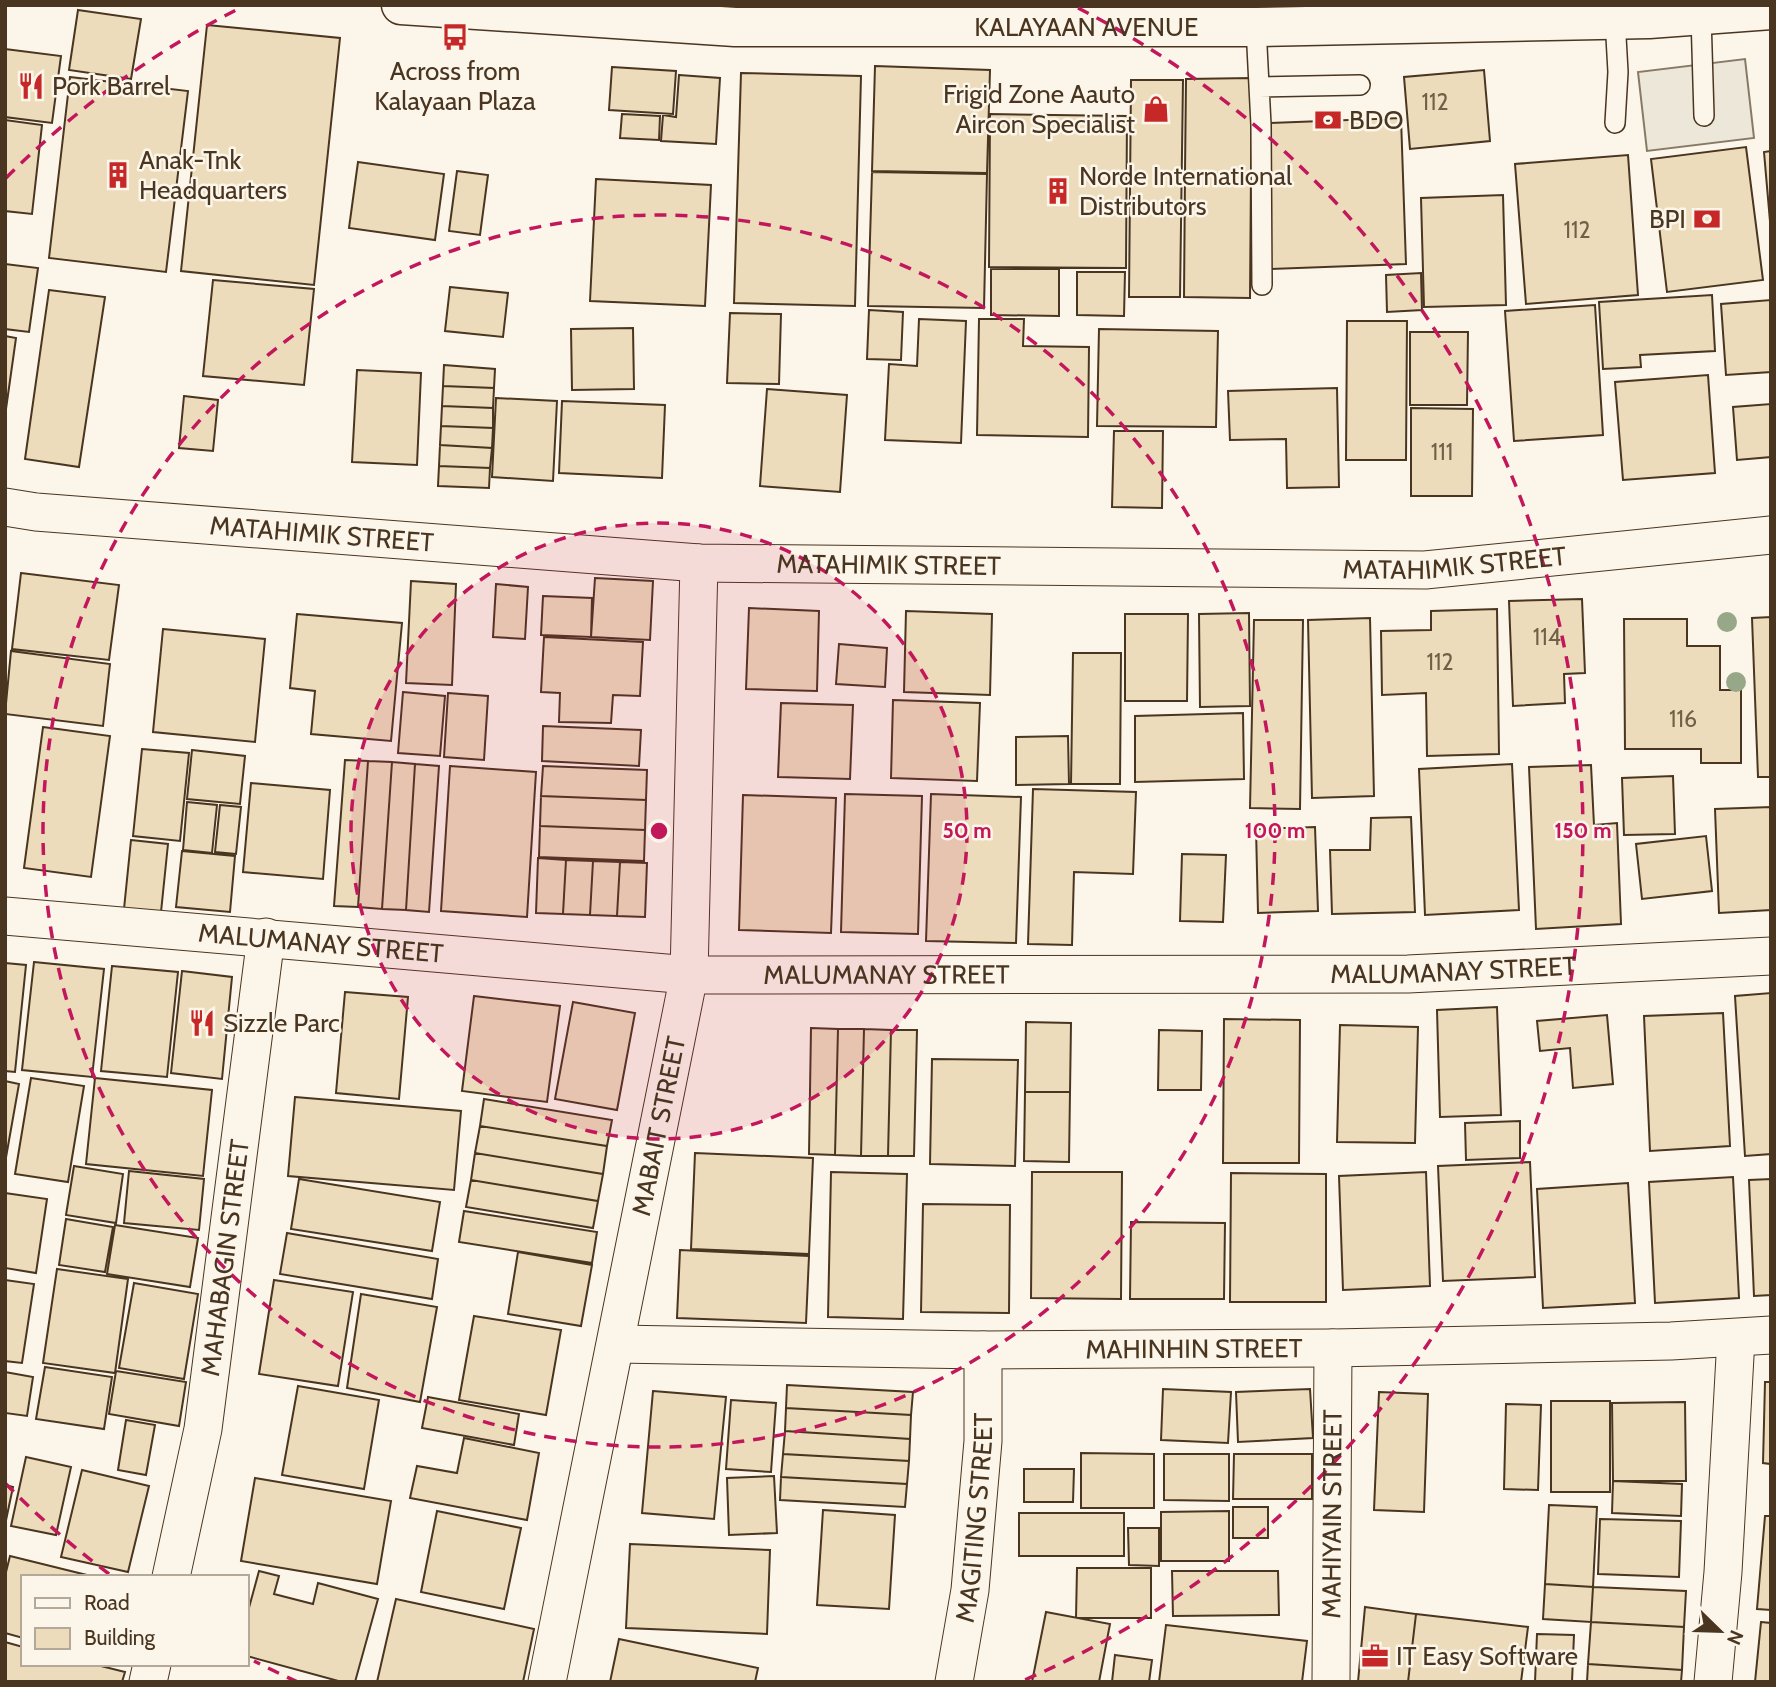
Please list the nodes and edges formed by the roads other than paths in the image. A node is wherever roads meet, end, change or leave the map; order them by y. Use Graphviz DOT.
graph roads {
  1 [pos="401,5"];
  2 [pos="1771,10"];
  3 [pos="1701,16"];
  4 [pos="1615,19"];
  5 [pos="1255,27"];
  6 [pos="1360,85"];
  7 [pos="1259,87"];
  8 [pos="1704,116"];
  9 [pos="1615,123"];
  10 [pos="1262,285"];
  11 [pos="5,507"];
  12 [pos="1771,535"];
  13 [pos="699,563"];
  14 [pos="5,916"];
  15 [pos="266,937"];
  16 [pos="1771,956"];
  17 [pos="689,975"];
  18 [pos="1753,1337"];
  19 [pos="616,1344"];
  20 [pos="1333,1348"];
  21 [pos="983,1350"];
  22 [pos="171,1575"];
  23 [pos="547,1682"];
  24 [pos="954,1682"];
  25 [pos="1331,1682"];
  26 [pos="1713,1682"];
  1 -- 5 [label="main road, KALAYAAN AVENUE"];
  2 -- 3 [label="main road, KALAYAAN AVENUE"];
  3 -- 4 [label="main road, KALAYAAN AVENUE"];
  3 -- 8 [label="lane"];
  4 -- 5 [label="main road, KALAYAAN AVENUE"];
  4 -- 9 [label="lane"];
  5 -- 7 [label="lane"];
  6 -- 7 [label="lane"];
  7 -- 10 [label="lane"];
  11 -- 13 [label="street, MATAHIMIK STREET"];
  12 -- 13 [label="street, MATAHIMIK STREET"];
  13 -- 17 [label="street, MABAIT STREET"];
  14 -- 15 [label="street, MALUMANAY STREET"];
  15 -- 17 [label="street, MALUMANAY STREET"];
  15 -- 22 [label="street, MAHABAGIN STREET"];
  16 -- 17 [label="street, MALUMANAY STREET"];
  17 -- 19 [label="street, MABAIT STREET"];
  18 -- 20 [label="street, MAHINHIN STREET"];
  18 -- 26 [label="street"];
  19 -- 21 [label="street, MAHINHIN STREET"];
  19 -- 23 [label="street, MABAIT STREET"];
  20 -- 21 [label="street, MAHINHIN STREET"];
  20 -- 25 [label="street, MAHIYAIN STREET"];
  21 -- 24 [label="street, MAGITING STREET"];
}
